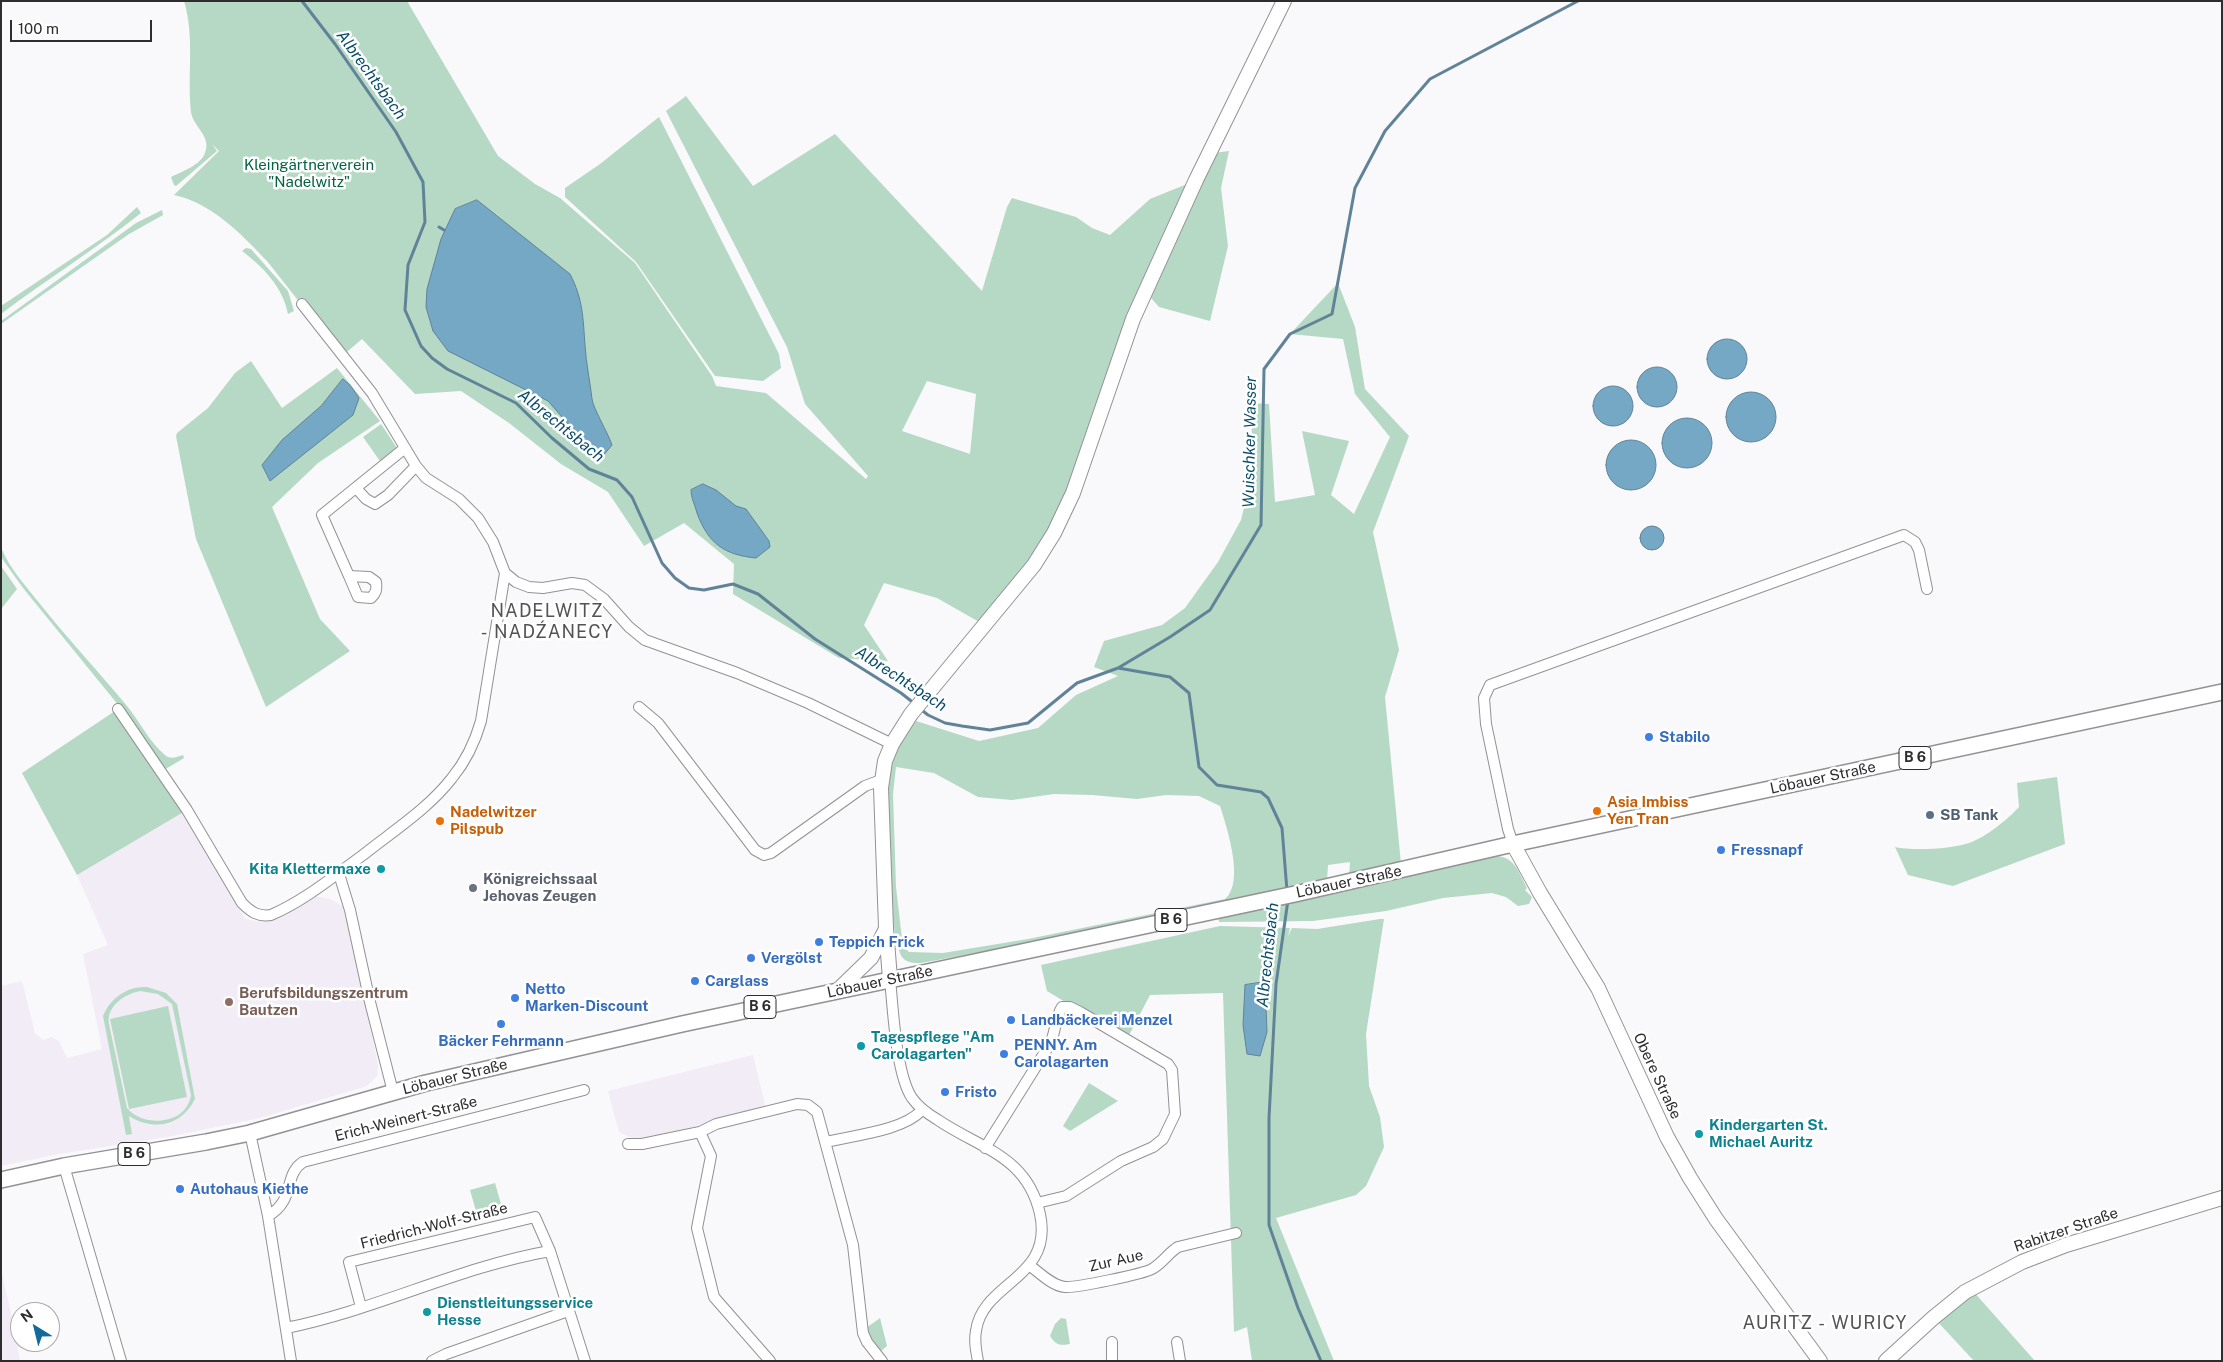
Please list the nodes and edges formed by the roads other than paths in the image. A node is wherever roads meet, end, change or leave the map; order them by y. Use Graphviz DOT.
graph roads {
  1 [pos="1284,1"];
  2 [pos="302,304"];
  3 [pos="405,448"];
  4 [pos="416,466"];
  5 [pos="356,488"];
  6 [pos="505,573"];
  7 [pos="349,576"];
  8 [pos="1927,589"];
  9 [pos="2222,692"];
  10 [pos="639,707"];
  11 [pos="118,709"];
  12 [pos="892,744"];
  13 [pos="881,780"];
  14 [pos="1513,844"];
  15 [pos="339,874"];
  16 [pos="886,928"];
  17 [pos="890,979"];
  18 [pos="838,990"];
  19 [pos="584,1090"];
  20 [pos="393,1092"];
  21 [pos="922,1110"];
  22 [pos="700,1132"];
  23 [pos="250,1133"];
  24 [pos="826,1142"];
  25 [pos="628,1144"];
  26 [pos="985,1148"];
  27 [pos="64,1166"];
  28 [pos="1,1180"];
  29 [pos="2222,1198"];
  30 [pos="1037,1203"];
  31 [pos="268,1216"];
  32 [pos="1236,1233"];
  33 [pos="550,1251"];
  34 [pos="1029,1264"];
  35 [pos="361,1307"];
  36 [pos="568,1312"];
  37 [pos="286,1328"];
  38 [pos="1112,1342"];
  39 [pos="1177,1342"];
  40 [pos="121,1361"];
  41 [pos="291,1361"];
  42 [pos="432,1361"];
  43 [pos="585,1361"];
  44 [pos="770,1361"];
  45 [pos="882,1361"];
  46 [pos="978,1361"];
  47 [pos="1112,1361"];
  48 [pos="1180,1361"];
  49 [pos="1820,1361"];
  50 [pos="1886,1361"];
  1 -- 12 [label="main road"];
  2 -- 3 [label="street"];
  3 -- 4 [label="street"];
  3 -- 5 [label="street"];
  4 -- 5 [label="street"];
  4 -- 6 [label="street"];
  5 -- 7 [label="street"];
  6 -- 12 [label="street"];
  6 -- 15 [label="street"];
  8 -- 14 [label="street"];
  9 -- 14 [label="main road, Löbauer Straße / B 6"];
  10 -- 13 [label="street"];
  11 -- 15 [label="street"];
  12 -- 13 [label="main road"];
  13 -- 16 [label="main road"];
  14 -- 17 [label="main road, Löbauer Straße / B 6"];
  14 -- 49 [label="main road, Obere Straße"];
  15 -- 20 [label="street"];
  16 -- 17 [label="main road"];
  16 -- 18 [label="main road"];
  17 -- 18 [label="main road, Löbauer Straße / B 6"];
  17 -- 21 [label="street"];
  18 -- 20 [label="main road, Löbauer Straße / B 6"];
  19 -- 31 [label="street, Erich-Weinert-Straße"];
  20 -- 23 [label="main road, Löbauer Straße / B 6"];
  21 -- 24 [label="street"];
  21 -- 26 [label="street"];
  22 -- 24 [label="street"];
  22 -- 25 [label="street"];
  22 -- 44 [label="street"];
  23 -- 27 [label="main road, B 6"];
  23 -- 31 [label="street"];
  24 -- 45 [label="street"];
  26 -- 30 [label="street"];
  26 -- 30 [label="street"];
  27 -- 28 [label="main road, B 6"];
  27 -- 40 [label="street"];
  29 -- 50 [label="main road, Rabitzer Straße"];
  30 -- 34 [label="street"];
  31 -- 37 [label="street"];
  32 -- 34 [label="street, Zur Aue"];
  33 -- 35 [label="street"];
  33 -- 35 [label="street, Friedrich-Wolf-Straße"];
  33 -- 36 [label="street, Friedrich-Wolf-Straße"];
  34 -- 46 [label="street"];
  35 -- 37 [label="street"];
  36 -- 42 [label="street"];
  36 -- 43 [label="street, Friedrich-Wolf-Straße"];
  37 -- 41 [label="street"];
  38 -- 47 [label="street"];
  39 -- 48 [label="street"];
}
